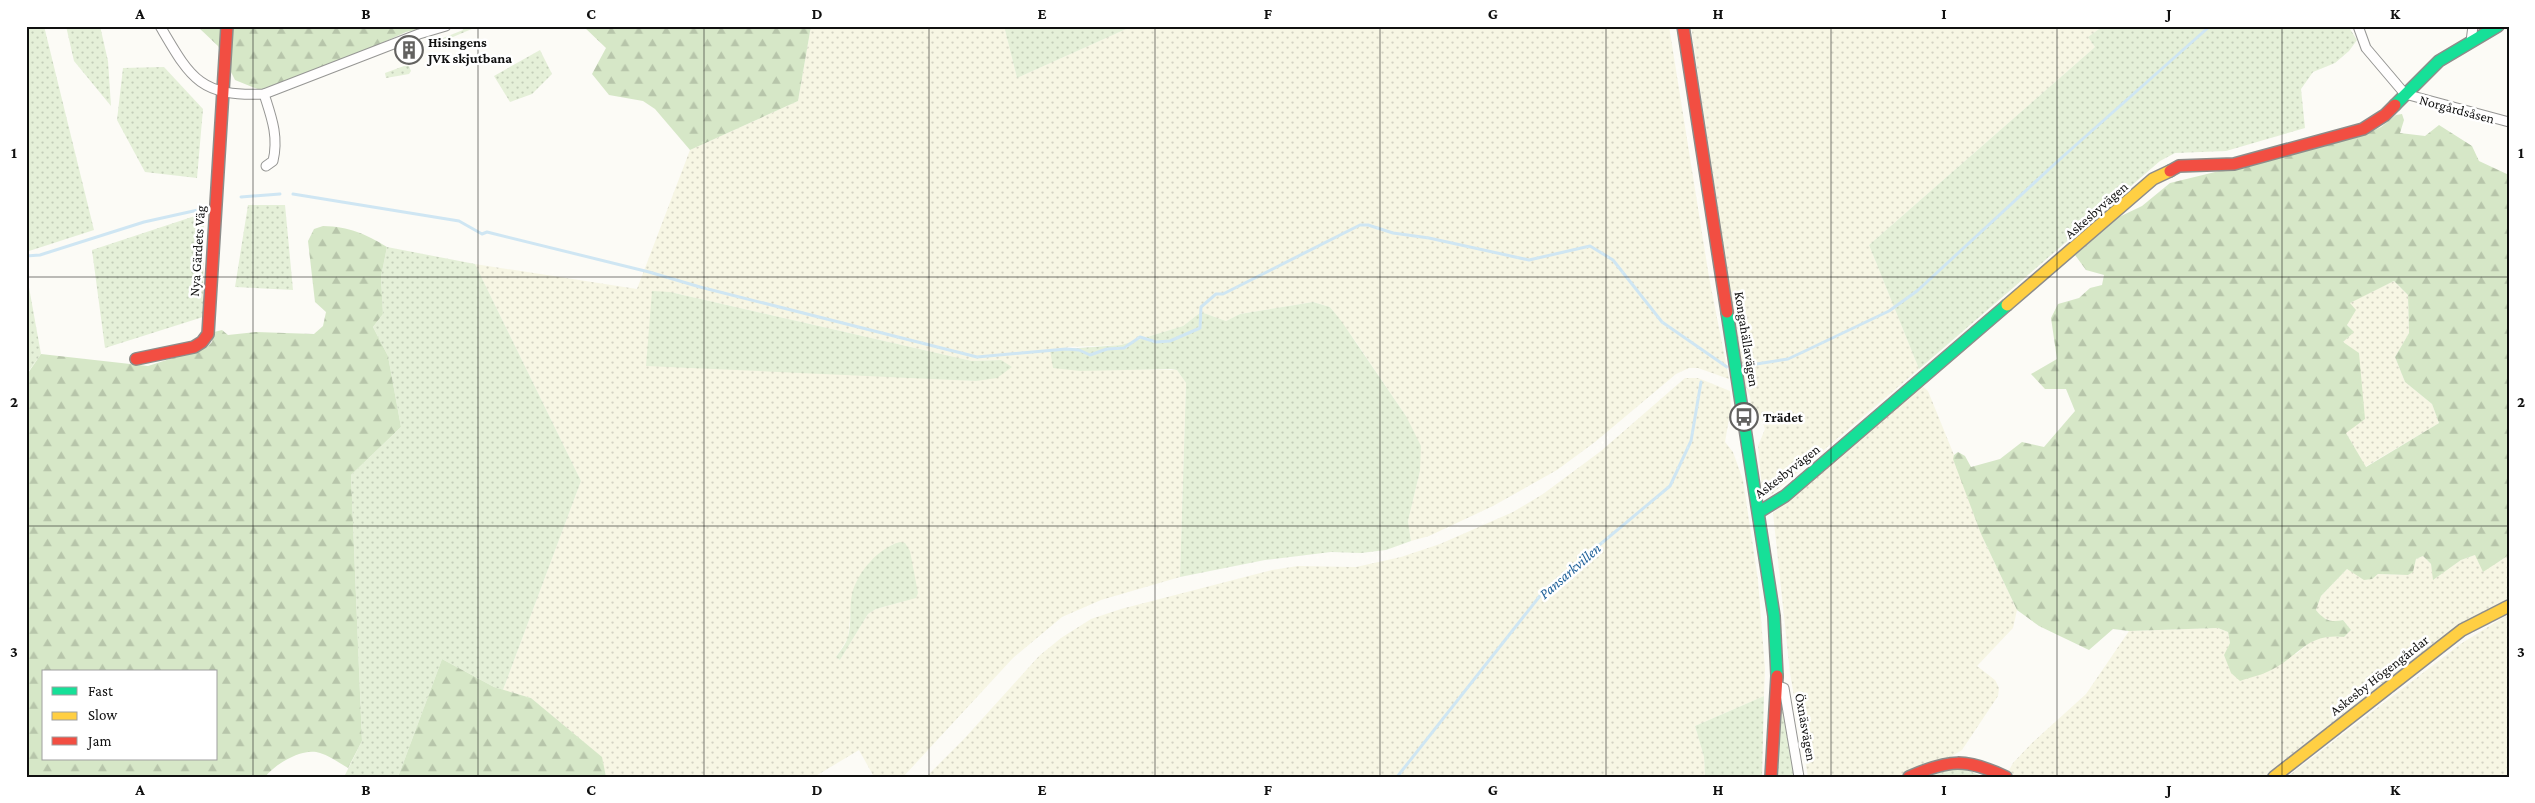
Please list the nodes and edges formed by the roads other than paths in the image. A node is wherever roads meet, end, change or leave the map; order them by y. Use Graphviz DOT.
graph roads {
  1 [pos="160,26"];
  2 [pos="227,26"];
  3 [pos="446,26"];
  4 [pos="1683,26"];
  5 [pos="2358,26"];
  6 [pos="2473,26"];
  7 [pos="2498,26"];
  8 [pos="2471,41"];
  9 [pos="222,90"];
  10 [pos="264,94"];
  11 [pos="2405,94"];
  12 [pos="2509,122"];
  13 [pos="266,166"];
  14 [pos="136,359"];
  15 [pos="1759,512"];
  16 [pos="2509,606"];
  17 [pos="1778,686"];
  18 [pos="1771,777"];
  19 [pos="1799,777"];
  20 [pos="1909,777"];
  21 [pos="2006,777"];
  22 [pos="2274,777"];
  1 -- 9 [label="street"];
  2 -- 9 [label="street, Nya Gärdets Väg"];
  3 -- 10 [label="street"];
  4 -- 15 [label="street, Kongahällavägen"];
  5 -- 11 [label="street"];
  6 -- 8 [label="street"];
  7 -- 8 [label="street, Askesbyvägen"];
  8 -- 11 [label="street, Askesbyvägen"];
  9 -- 10 [label="street"];
  9 -- 14 [label="street, Nya Gärdets Väg"];
  10 -- 13 [label="street"];
  11 -- 12 [label="street, Norgårdsåsen"];
  11 -- 15 [label="street, Askesbyvägen"];
  15 -- 17 [label="street, Kongahällavägen"];
  16 -- 22 [label="street, Askesby Högengårdar"];
  17 -- 18 [label="street, Kongahällavägen"];
  17 -- 19 [label="street, Öxnäsvägen"];
  20 -- 21 [label="street"];
}
